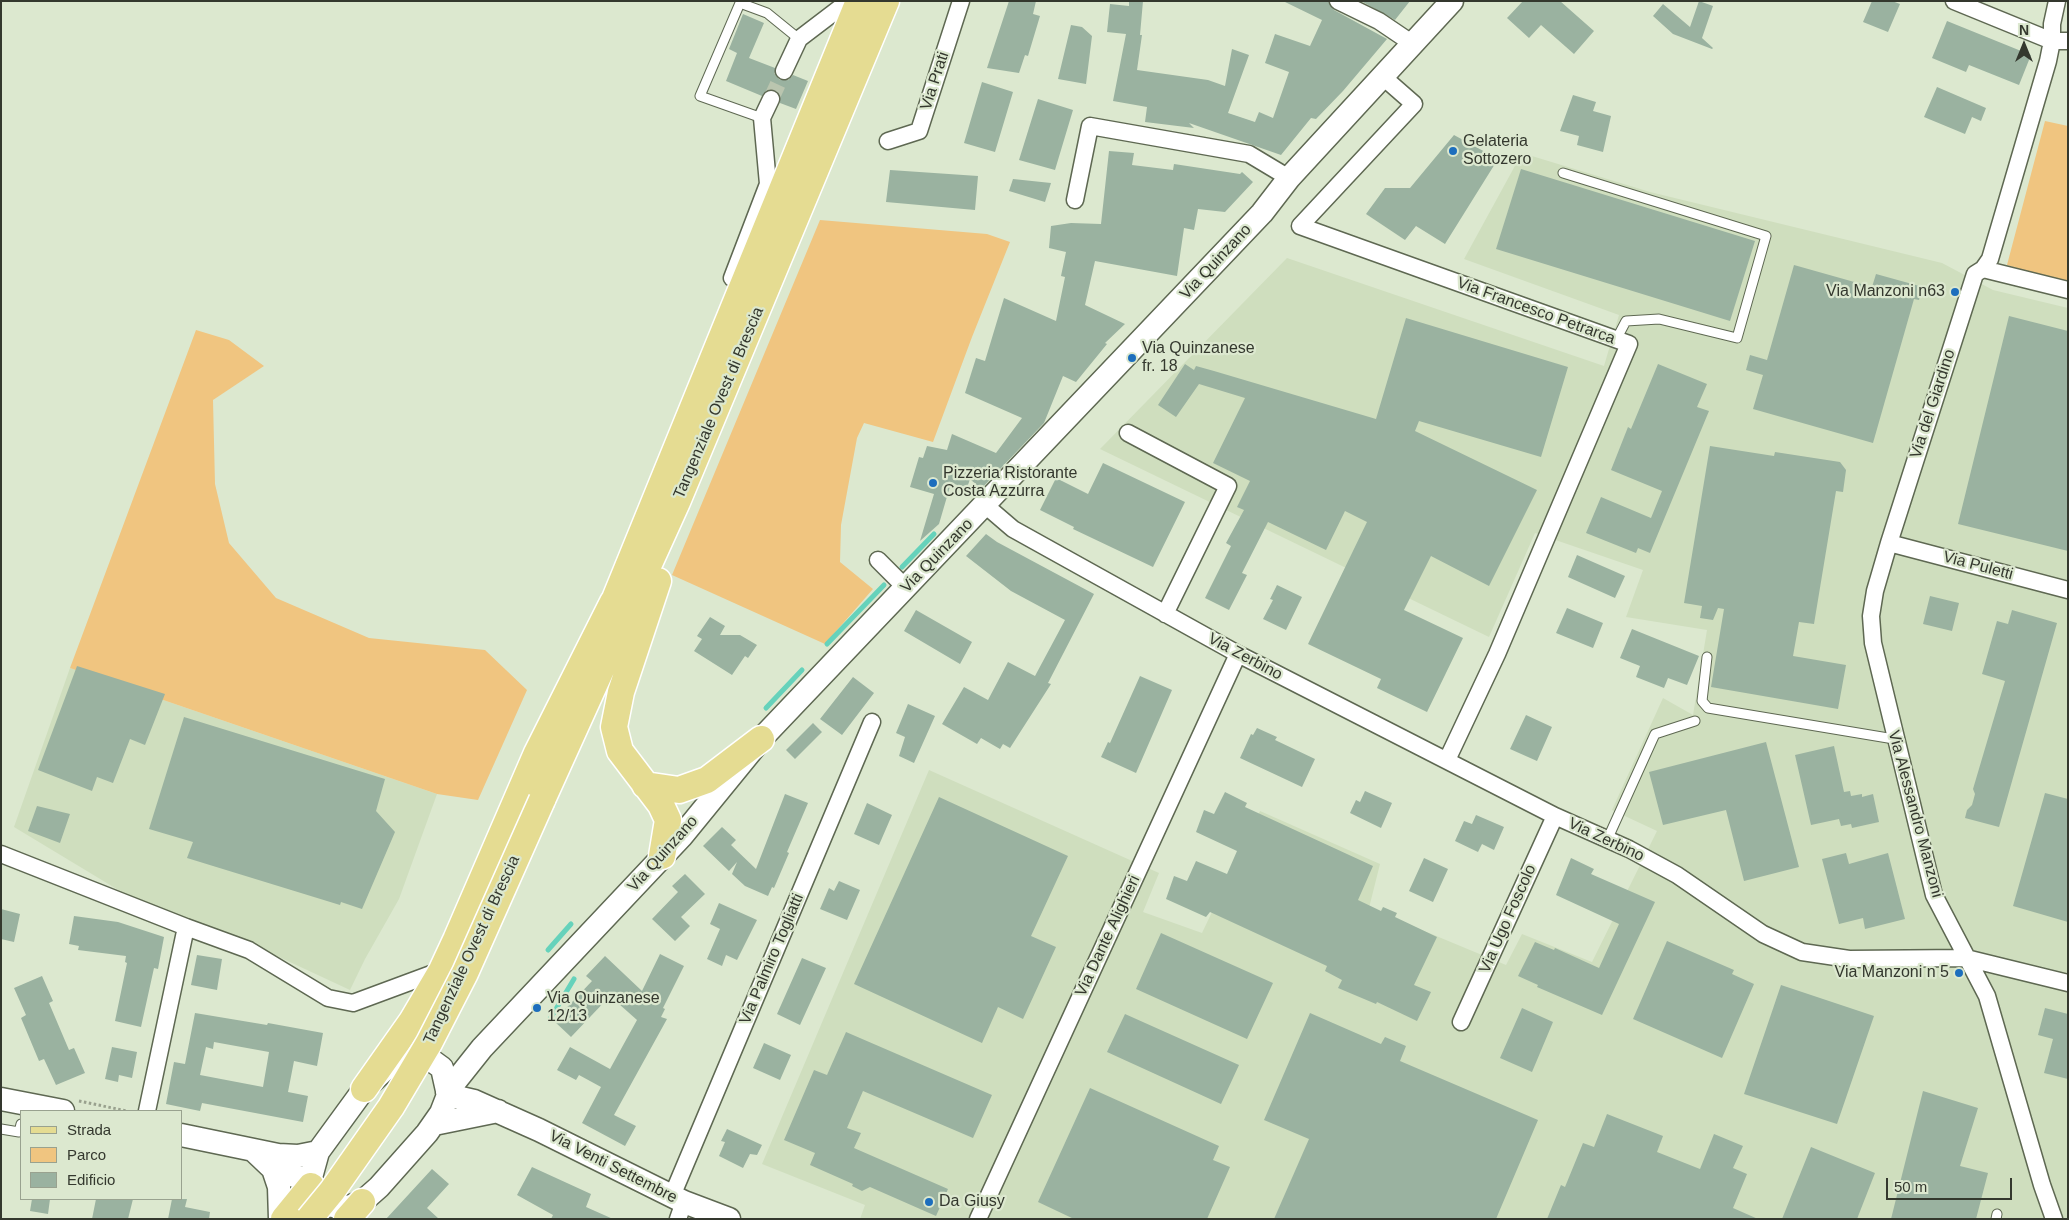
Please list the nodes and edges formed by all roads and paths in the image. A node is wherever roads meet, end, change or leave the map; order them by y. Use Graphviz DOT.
graph roads {
  1 [pos="849,1"];
  2 [pos="859,1"];
  3 [pos="886,1"];
  4 [pos="961,1"];
  5 [pos="1338,1"];
  6 [pos="1452,1"];
  7 [pos="1954,1"];
  8 [pos="2057,1"];
  9 [pos="799,39"];
  10 [pos="2060,41"];
  11 [pos="1413,44"];
  12 [pos="784,71"];
  13 [pos="1382,76"];
  14 [pos="771,99"];
  15 [pos="762,118"];
  16 [pos="888,141"];
  17 [pos="1562,173"];
  18 [pos="1289,178"];
  19 [pos="1074,200"];
  20 [pos="1983,269"];
  21 [pos="2068,290"];
  22 [pos="1616,340"];
  23 [pos="688,417"];
  24 [pos="1128,433"];
  25 [pos="677,502"];
  26 [pos="986,505"];
  27 [pos="1889,543"];
  28 [pos="878,560"];
  29 [pos="906,588"];
  30 [pos="2068,590"];
  31 [pos="613,602"];
  32 [pos="1165,614"];
  33 [pos="1238,654"];
  34 [pos="1707,658"];
  35 [pos="1695,721"];
  36 [pos="872,722"];
  37 [pos="761,739"];
  38 [pos="1894,739"];
  39 [pos="1447,760"];
  40 [pos="645,785"];
  41 [pos="542,800"];
  42 [pos="1555,816"];
  43 [pos="1608,838"];
  44 [pos="1,854"];
  45 [pos="662,856"];
  46 [pos="186,927"];
  47 [pos="1966,958"];
  48 [pos="442,970"];
  49 [pos="2068,983"];
  50 [pos="1461,1022"];
  51 [pos="482,1048"];
  52 [pos="442,1068"];
  53 [pos="364,1089"];
  54 [pos="448,1094"];
  55 [pos="1,1099"];
  56 [pos="147,1110"];
  57 [pos="20,1111"];
  58 [pos="498,1111"];
  59 [pos="434,1124"];
  60 [pos="20,1128"];
  61 [pos="1,1129"];
  62 [pos="182,1135"];
  63 [pos="252,1149"];
  64 [pos="318,1152"];
  65 [pos="273,1169"];
  66 [pos="311,1184"];
  67 [pos="678,1206"];
  68 [pos="355,1210"];
  69 [pos="280,1219"];
  70 [pos="284,1219"];
  71 [pos="309,1219"];
  72 [pos="729,1219"];
  73 [pos="978,1219"];
  74 [pos="2054,1219"];
  1 -- 9 [label="street"];
  2 -- 23 [label="main road, Tangenziale Ovest di Brescia"];
  3 -- 25 [label="main road, Tangenziale Ovest di Brescia"];
  4 -- 16 [label="street, Via Prati"];
  5 -- 11 [label="street"];
  6 -- 11 [label="street, Via Quinzano"];
  7 -- 10 [label="street"];
  8 -- 10 [label="street, Via del Giardino"];
  9 -- 12 [label="street"];
  9 -- 15 [label="lane"];
  10 -- 20 [label="street, Via del Giardino"];
  11 -- 13 [label="street, Via Quinzano"];
  13 -- 18 [label="street, Via Quinzano"];
  13 -- 22 [label="street, Via Francesco Petrarca"];
  14 -- 15 [label="street"];
  15 -- 23 [label="street"];
  17 -- 22 [label="lane"];
  18 -- 19 [label="street"];
  18 -- 26 [label="street, Via Quinzano"];
  20 -- 21 [label="street"];
  20 -- 27 [label="street, Via del Giardino"];
  22 -- 39 [label="street, Via Francesco Petrarca"];
  23 -- 31 [label="main road, Tangenziale Ovest di Brescia"];
  24 -- 32 [label="street"];
  25 -- 40 [label="main road"];
  25 -- 41 [label="main road, Tangenziale Ovest di Brescia"];
  26 -- 29 [label="street, Via Quinzano"];
  26 -- 32 [label="street, Via Zerbino"];
  27 -- 30 [label="street, Via Puletti"];
  27 -- 38 [label="street, Via Alessandro Manzoni"];
  28 -- 29 [label="street"];
  29 -- 37 [label="street, Via Quinzano"];
  31 -- 41 [label="main road, Tangenziale Ovest di Brescia"];
  31 -- 48 [label="main road"];
  32 -- 33 [label="street, Via Zerbino"];
  33 -- 39 [label="street, Via Zerbino"];
  33 -- 73 [label="street, Via Dante Alighieri"];
  34 -- 38 [label="lane"];
  35 -- 43 [label="lane"];
  36 -- 67 [label="street, Via Palmiro Togliatti"];
  37 -- 40 [label="main road"];
  37 -- 45 [label="street, Via Quinzano"];
  38 -- 47 [label="street, Via Alessandro Manzoni"];
  39 -- 42 [label="street, Via Zerbino"];
  40 -- 45 [label="main road"];
  41 -- 71 [label="main road, Tangenziale Ovest di Brescia, bridge"];
  42 -- 43 [label="street, Via Zerbino"];
  42 -- 50 [label="street, Via Ugo Foscolo"];
  43 -- 47 [label="street, Via Zerbino"];
  44 -- 46 [label="street"];
  45 -- 51 [label="street, Via Quinzano"];
  46 -- 48 [label="street"];
  46 -- 56 [label="street"];
  47 -- 49 [label="street, Via Zerbino"];
  47 -- 74 [label="street, Via Alessandro Manzoni"];
  48 -- 53 [label="main road"];
  51 -- 52 [label="street, Via Quinzano"];
  51 -- 54 [label="street, Via Quinzano"];
  52 -- 53 [label="street"];
  52 -- 54 [label="street"];
  53 -- 64 [label="street"];
  54 -- 58 [label="street, Via Venti Settembre"];
  54 -- 59 [label="street, Via Quinzano"];
  55 -- 57 [label="street"];
  58 -- 59 [label="street"];
  58 -- 67 [label="street, Via Venti Settembre"];
  59 -- 68 [label="street, Via Quinzano"];
  60 -- 61 [label="lane"];
  62 -- 63 [label="street"];
  63 -- 64 [label="street"];
  63 -- 65 [label="street"];
  64 -- 66 [label="street"];
  65 -- 66 [label="street"];
  65 -- 69 [label="street"];
  66 -- 68 [label="street"];
  66 -- 70 [label="main road"];
  67 -- 72 [label="street, Via Venti Settembre"];
}
